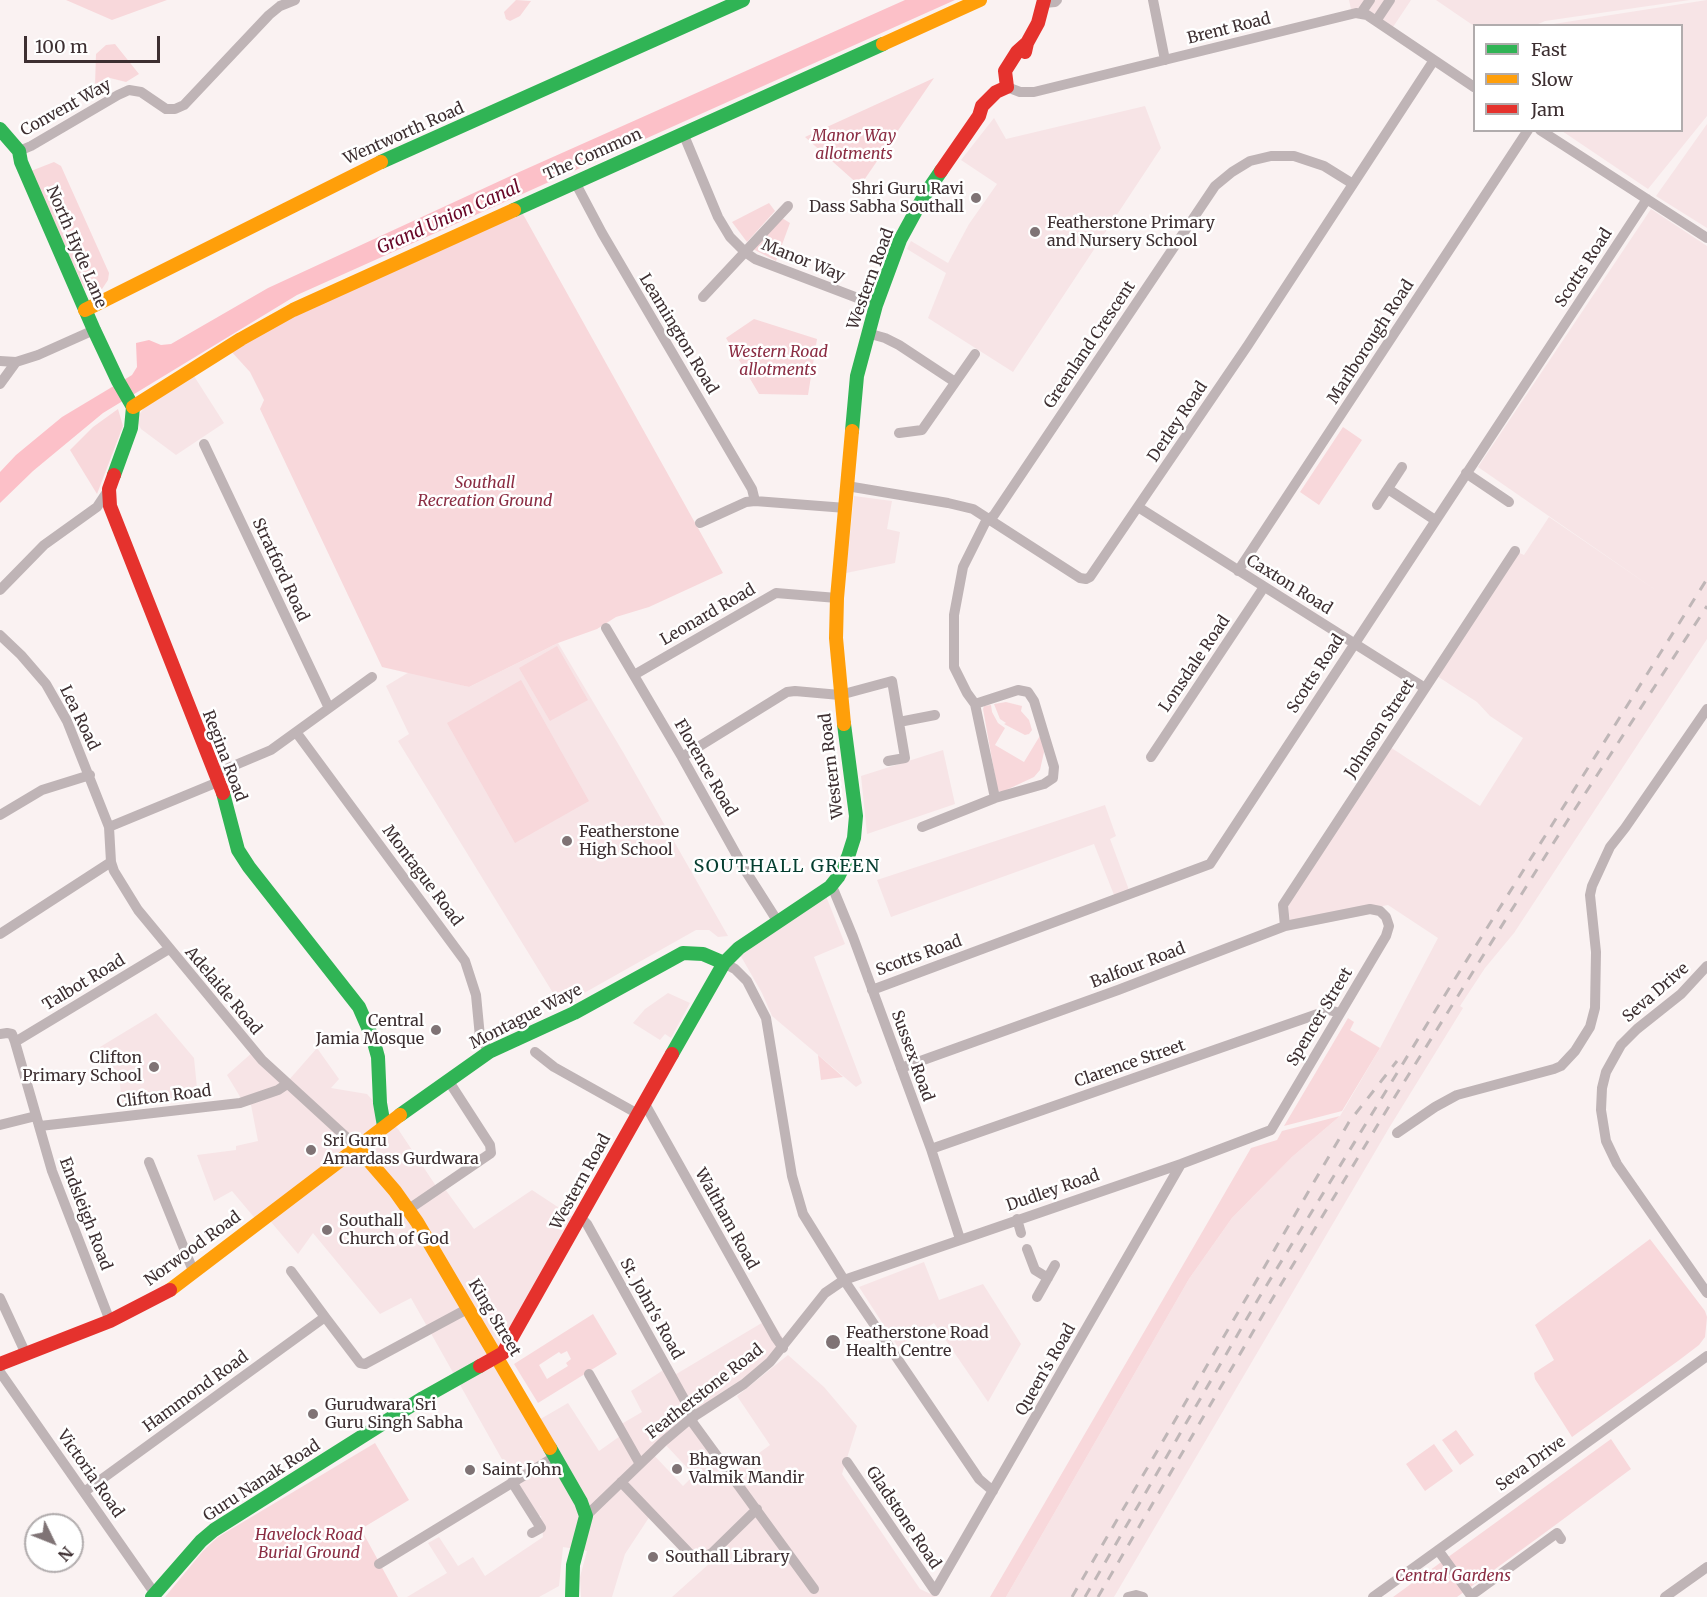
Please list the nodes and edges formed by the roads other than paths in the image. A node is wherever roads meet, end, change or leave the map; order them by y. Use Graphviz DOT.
graph roads {
  1 [pos="294,0"];
  2 [pos="743,0"];
  3 [pos="980,0"];
  4 [pos="1153,0"];
  5 [pos="1370,0"];
  6 [pos="1390,0"];
  7 [pos="1048,1"];
  8 [pos="1361,13"];
  9 [pos="1376,21"];
  10 [pos="1165,60"];
  11 [pos="1434,60"];
  12 [pos="1473,86"];
  13 [pos="1007,87"];
  14 [pos="0,129"];
  15 [pos="1527,132"];
  16 [pos="1543,132"];
  17 [pos="683,133"];
  18 [pos="19,151"];
  19 [pos="575,182"];
  20 [pos="1353,184"];
  21 [pos="1647,199"];
  22 [pos="788,206"];
  23 [pos="1707,238"];
  24 [pos="745,252"];
  25 [pos="704,297"];
  26 [pos="876,305"];
  27 [pos="85,309"];
  28 [pos="94,330"];
  29 [pos="867,333"];
  30 [pos="975,354"];
  31 [pos="0,361"];
  32 [pos="16,362"];
  33 [pos="955,382"];
  34 [pos="0,384"];
  35 [pos="131,404"];
  36 [pos="899,433"];
  37 [pos="204,444"];
  38 [pos="1402,467"];
  39 [pos="1466,473"];
  40 [pos="848,486"];
  41 [pos="110,489"];
  42 [pos="1388,489"];
  43 [pos="755,501"];
  44 [pos="1509,502"];
  45 [pos="1377,505"];
  46 [pos="1138,507"];
  47 [pos="846,508"];
  48 [pos="91,511"];
  49 [pos="990,519"];
  50 [pos="1435,520"];
  51 [pos="116,522"];
  52 [pos="700,523"];
  53 [pos="1515,552"];
  54 [pos="1238,571"];
  55 [pos="1264,587"];
  56 [pos="0,590"];
  57 [pos="837,598"];
  58 [pos="606,628"];
  59 [pos="0,635"];
  60 [pos="1354,644"];
  61 [pos="634,675"];
  62 [pos="372,677"];
  63 [pos="1425,688"];
  64 [pos="840,694"];
  65 [pos="975,704"];
  66 [pos="329,708"];
  67 [pos="1707,709"];
  68 [pos="935,715"];
  69 [pos="899,722"];
  70 [pos="296,732"];
  71 [pos="682,757"];
  72 [pos="1151,757"];
  73 [pos="888,761"];
  74 [pos="90,776"];
  75 [pos="216,778"];
  76 [pos="995,798"];
  77 [pos="0,815"];
  78 [pos="109,827"];
  79 [pos="922,827"];
  80 [pos="111,862"];
  81 [pos="830,887"];
  82 [pos="1386,917"];
  83 [pos="778,922"];
  84 [pos="1285,926"];
  85 [pos="0,934"];
  86 [pos="169,950"];
  87 [pos="724,963"];
  88 [pos="1707,966"];
  89 [pos="872,990"];
  90 [pos="1340,1012"];
  91 [pos="4,1033"];
  92 [pos="15,1042"];
  93 [pos="489,1052"];
  94 [pos="535,1052"];
  95 [pos="901,1068"];
  96 [pos="448,1080"];
  97 [pos="287,1084"];
  98 [pos="380,1095"];
  99 [pos="641,1109"];
  100 [pos="402,1113"];
  101 [pos="36,1116"];
  102 [pos="0,1125"];
  103 [pos="384,1126"];
  104 [pos="1271,1130"];
  105 [pos="1397,1133"];
  106 [pos="357,1147"];
  107 [pos="931,1149"];
  108 [pos="148,1162"];
  109 [pos="1181,1164"];
  110 [pos="409,1209"];
  111 [pos="580,1217"];
  112 [pos="1017,1219"];
  113 [pos="1021,1233"];
  114 [pos="960,1239"];
  115 [pos="1027,1249"];
  116 [pos="1055,1264"];
  117 [pos="291,1271"];
  118 [pos="194,1273"];
  119 [pos="1048,1278"];
  120 [pos="844,1280"];
  121 [pos="1707,1293"];
  122 [pos="1037,1297"];
  123 [pos="0,1298"];
  124 [pos="469,1308"];
  125 [pos="325,1317"];
  126 [pos="110,1321"];
  127 [pos="783,1348"];
  128 [pos="26,1354"];
  129 [pos="1707,1356"];
  130 [pos="498,1357"];
  131 [pos="0,1364"];
  132 [pos="0,1372"];
  133 [pos="589,1374"];
  134 [pos="692,1418"];
  135 [pos="555,1456"];
  136 [pos="848,1462"];
  137 [pos="640,1464"];
  138 [pos="512,1482"];
  139 [pos="621,1482"];
  140 [pos="993,1491"];
  141 [pos="84,1492"];
  142 [pos="757,1509"];
  143 [pos="586,1516"];
  144 [pos="532,1533"];
  145 [pos="1561,1539"];
  146 [pos="1438,1550"];
  147 [pos="380,1564"];
  148 [pos="1707,1567"];
  149 [pos="814,1589"];
  150 [pos="934,1591"];
  151 [pos="1474,1595"];
  152 [pos="154,1596"];
  153 [pos="572,1597"];
  154 [pos="1128,1597"];
  155 [pos="1143,1597"];
  156 [pos="1373,1597"];
  157 [pos="1665,1597"];
  1 -- 18 [label="street, Convent Way"];
  2 -- 27 [label="street, Wentworth Road"];
  3 -- 17 [label="street, The Common"];
  4 -- 10 [label="street"];
  5 -- 8 [label="street"];
  6 -- 9 [label="street"];
  7 -- 13 [label="street"];
  8 -- 9 [label="street"];
  8 -- 10 [label="street, Brent Road"];
  9 -- 11 [label="street"];
  10 -- 13 [label="street, Brent Road"];
  11 -- 12 [label="street"];
  11 -- 20 [label="street, Derley Road"];
  13 -- 26 [label="street, Western Road"];
  14 -- 18 [label="street, North Hyde Lane"];
  15 -- 54 [label="street, Marlborough Road"];
  16 -- 21 [label="street"];
  17 -- 19 [label="street, The Common"];
  17 -- 24 [label="street, Manor Way"];
  18 -- 27 [label="street, North Hyde Lane"];
  19 -- 35 [label="street, The Common"];
  19 -- 43 [label="street, Leamington Road"];
  20 -- 46 [label="street, Derley Road"];
  20 -- 49 [label="street, Greenland Crescent"];
  21 -- 23 [label="street"];
  21 -- 39 [label="street, Scotts Road"];
  22 -- 24 [label="street"];
  24 -- 25 [label="street"];
  24 -- 26 [label="street, Manor Way"];
  26 -- 29 [label="street, Western Road"];
  27 -- 28 [label="street, North Hyde Lane"];
  28 -- 32 [label="street"];
  28 -- 35 [label="street, North Hyde Lane"];
  29 -- 33 [label="street"];
  29 -- 40 [label="street, Western Road"];
  30 -- 33 [label="street"];
  31 -- 32 [label="street"];
  32 -- 34 [label="street"];
  33 -- 36 [label="street"];
  35 -- 41 [label="street, Regina Road"];
  37 -- 66 [label="street, Stratford Road"];
  38 -- 42 [label="street"];
  39 -- 44 [label="street"];
  39 -- 50 [label="street, Scotts Road"];
  40 -- 47 [label="street, Western Road"];
  40 -- 49 [label="street, Derley Road"];
  41 -- 48 [label="street"];
  41 -- 51 [label="street, Regina Road"];
  42 -- 45 [label="street"];
  42 -- 50 [label="street"];
  43 -- 47 [label="street"];
  43 -- 52 [label="street"];
  46 -- 49 [label="street, Derley Road"];
  46 -- 54 [label="street, Caxton Road"];
  47 -- 57 [label="street, Western Road"];
  48 -- 51 [label="street"];
  48 -- 56 [label="street"];
  49 -- 65 [label="street, Greenland Crescent"];
  50 -- 60 [label="street, Scotts Road"];
  51 -- 75 [label="street, Regina Road"];
  53 -- 63 [label="street, Johnson Street"];
  54 -- 55 [label="street, Caxton Road"];
  55 -- 60 [label="street, Caxton Road"];
  55 -- 72 [label="street, Lonsdale Road"];
  57 -- 61 [label="street, Leonard Road"];
  57 -- 64 [label="street, Western Road"];
  58 -- 61 [label="street, Florence Road"];
  59 -- 74 [label="street, Lea Road"];
  60 -- 63 [label="street, Caxton Road"];
  60 -- 89 [label="street, Scotts Road"];
  61 -- 71 [label="street, Florence Road"];
  62 -- 66 [label="street"];
  63 -- 84 [label="street, Johnson Street"];
  64 -- 69 [label="street"];
  64 -- 71 [label="street"];
  64 -- 81 [label="street, Western Road"];
  65 -- 76 [label="street"];
  65 -- 76 [label="street"];
  66 -- 70 [label="street"];
  67 -- 105 [label="street"];
  68 -- 69 [label="street"];
  69 -- 73 [label="street"];
  70 -- 75 [label="street"];
  70 -- 93 [label="street, Montague Road"];
  71 -- 83 [label="street, Florence Road"];
  74 -- 77 [label="street"];
  74 -- 78 [label="street, Lea Road"];
  75 -- 78 [label="street"];
  75 -- 98 [label="street, Regina Road"];
  76 -- 79 [label="street"];
  78 -- 80 [label="street, Adelaide Road"];
  80 -- 85 [label="street"];
  80 -- 86 [label="street, Adelaide Road"];
  81 -- 83 [label="street, Western Road"];
  81 -- 89 [label="street, Sussex Road"];
  82 -- 84 [label="street, Balfour Road"];
  82 -- 90 [label="street, Spencer Street"];
  83 -- 87 [label="street, Western Road"];
  84 -- 95 [label="street, Balfour Road"];
  86 -- 92 [label="street, Talbot Road"];
  86 -- 97 [label="street, Adelaide Road"];
  87 -- 93 [label="street, Montague Waye"];
  87 -- 99 [label="street, Western Road"];
  87 -- 120 [label="street"];
  88 -- 121 [label="street, Seva Drive"];
  89 -- 95 [label="street, Sussex Road"];
  90 -- 104 [label="street, Spencer Street"];
  90 -- 107 [label="street, Clarence Street"];
  91 -- 92 [label="street, Endsleigh Road"];
  92 -- 101 [label="street, Endsleigh Road"];
  93 -- 96 [label="street, Montague Waye"];
  94 -- 99 [label="street"];
  95 -- 107 [label="street, Sussex Road"];
  96 -- 100 [label="street, Montague Waye"];
  96 -- 110 [label="street"];
  97 -- 101 [label="street, Clifton Road"];
  97 -- 106 [label="street, Adelaide Road"];
  98 -- 100 [label="street"];
  98 -- 103 [label="street, Regina Road"];
  99 -- 111 [label="street, Western Road"];
  99 -- 127 [label="street, Waltham Road"];
  100 -- 103 [label="street, Montague Waye"];
  101 -- 102 [label="street"];
  101 -- 126 [label="street, Endsleigh Road"];
  103 -- 106 [label="street, Montague Waye"];
  104 -- 109 [label="street, Dudley Road"];
  106 -- 110 [label="street, King Street"];
  106 -- 118 [label="street, Norwood Road"];
  107 -- 114 [label="street, Sussex Road"];
  108 -- 118 [label="street"];
  109 -- 112 [label="street, Dudley Road"];
  109 -- 140 [label="street, Queen's Road"];
  110 -- 124 [label="street, King Street"];
  111 -- 130 [label="street, Western Road"];
  111 -- 134 [label="street, St. John's Road"];
  112 -- 113 [label="street"];
  112 -- 114 [label="street, Dudley Road"];
  114 -- 120 [label="street, Dudley Road"];
  115 -- 119 [label="street"];
  116 -- 119 [label="street"];
  117 -- 125 [label="street"];
  118 -- 126 [label="street, Norwood Road"];
  119 -- 122 [label="street"];
  120 -- 127 [label="street, Featherstone Road"];
  120 -- 140 [label="street"];
  123 -- 128 [label="street"];
  124 -- 125 [label="street"];
  124 -- 130 [label="street, King Street"];
  125 -- 141 [label="street, Hammond Road"];
  126 -- 128 [label="street, Norwood Road"];
  127 -- 134 [label="street, Featherstone Road"];
  128 -- 131 [label="street, Norwood Road"];
  129 -- 146 [label="street, Seva Drive"];
  130 -- 135 [label="street, King Street"];
  130 -- 152 [label="street, Guru Nanak Road"];
  132 -- 141 [label="street, Victoria Road"];
  133 -- 137 [label="street"];
  134 -- 137 [label="street, Featherstone Road"];
  134 -- 142 [label="street, St. John's Road"];
  135 -- 138 [label="street"];
  135 -- 143 [label="street, King Street"];
  136 -- 150 [label="street, Gladstone Road"];
  137 -- 139 [label="street, Featherstone Road"];
  138 -- 144 [label="street"];
  138 -- 147 [label="street"];
  139 -- 142 [label="street"];
  139 -- 143 [label="street, Featherstone Road"];
  140 -- 150 [label="street, Queen's Road"];
  141 -- 152 [label="street, Victoria Road"];
  142 -- 149 [label="street, St. John's Road"];
  143 -- 153 [label="street"];
  145 -- 151 [label="street"];
  146 -- 151 [label="street"];
  146 -- 156 [label="street, Seva Drive"];
  148 -- 157 [label="street"];
  154 -- 155 [label="street"];
}
